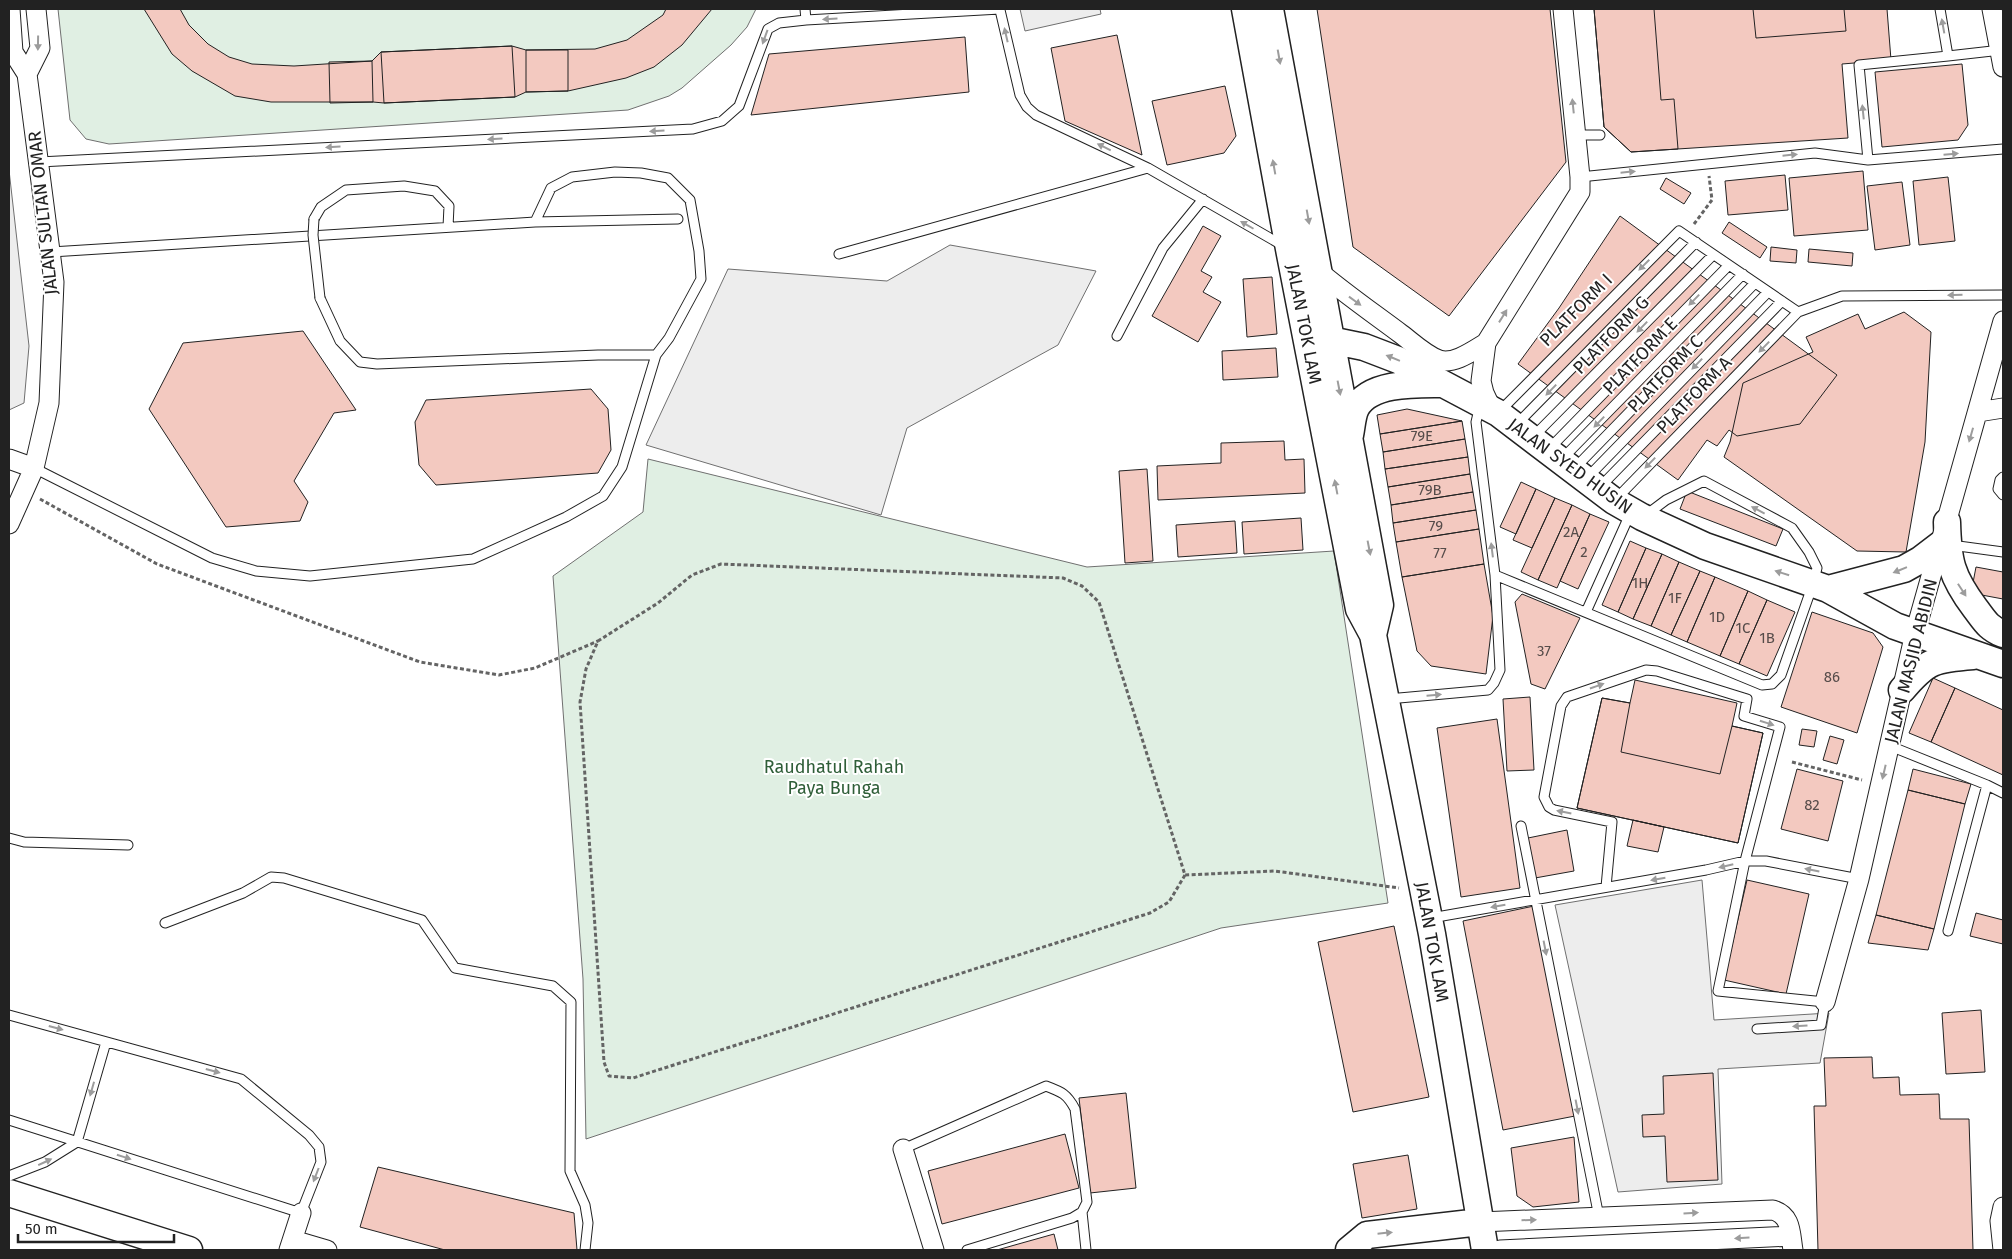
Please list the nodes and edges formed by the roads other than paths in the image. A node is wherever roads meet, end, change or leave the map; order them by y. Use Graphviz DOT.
graph roads {
  1 [pos="10,9"];
  2 [pos="36,9"];
  3 [pos="805,9"];
  4 [pos="1000,9"];
  5 [pos="1245,9"];
  6 [pos="1270,9"];
  7 [pos="1563,9"];
  8 [pos="1940,9"];
  9 [pos="1992,9"];
  10 [pos="806,20"];
  11 [pos="1948,56"];
  12 [pos="2002,58"];
  13 [pos="27,74"];
  14 [pos="1576,135"];
  15 [pos="1600,135"];
  16 [pos="2003,150"];
  17 [pos="1868,160"];
  18 [pos="39,162"];
  19 [pos="1148,168"];
  20 [pos="1580,177"];
  21 [pos="1203,199"];
  22 [pos="678,219"];
  23 [pos="535,222"];
  24 [pos="448,227"];
  25 [pos="1696,242"];
  26 [pos="1289,249"];
  27 [pos="51,252"];
  28 [pos="839,254"];
  29 [pos="1713,255"];
  30 [pos="1728,265"];
  31 [pos="1318,270"];
  32 [pos="1743,274"];
  33 [pos="1755,283"];
  34 [pos="1768,292"];
  35 [pos="2003,294"];
  36 [pos="1782,301"];
  37 [pos="1798,312"];
  38 [pos="2003,321"];
  39 [pos="1117,336"];
  40 [pos="1319,342"];
  41 [pos="1486,343"];
  42 [pos="656,355"];
  43 [pos="1997,368"];
  44 [pos="1446,384"];
  45 [pos="2003,408"];
  46 [pos="1978,412"];
  47 [pos="1349,441"];
  48 [pos="9,459"];
  49 [pos="1559,459"];
  50 [pos="34,468"];
  51 [pos="2003,477"];
  52 [pos="2003,495"];
  53 [pos="9,524"];
  54 [pos="1945,537"];
  55 [pos="2003,552"];
  56 [pos="1495,575"];
  57 [pos="1821,586"];
  58 [pos="1586,612"];
  59 [pos="1997,631"];
  60 [pos="1915,634"];
  61 [pos="1373,635"];
  62 [pos="1992,660"];
  63 [pos="1902,690"];
  64 [pos="1386,700"];
  65 [pos="1890,746"];
  66 [pos="1987,785"];
  67 [pos="2003,794"];
  68 [pos="1521,826"];
  69 [pos="9,838"];
  70 [pos="128,845"];
  71 [pos="1745,861"];
  72 [pos="1859,879"];
  73 [pos="1606,888"];
  74 [pos="1536,900"];
  75 [pos="1429,918"];
  76 [pos="165,922"];
  77 [pos="1948,931"];
  78 [pos="1825,1002"];
  79 [pos="9,1015"];
  80 [pos="1757,1029"];
  81 [pos="106,1042"];
  82 [pos="9,1120"];
  83 [pos="77,1142"];
  84 [pos="903,1149"];
  85 [pos="9,1176"];
  86 [pos="1473,1180"];
  87 [pos="9,1193"];
  88 [pos="2003,1206"];
  89 [pos="1082,1212"];
  90 [pos="301,1213"];
  91 [pos="1599,1217"];
  92 [pos="1474,1223"];
  93 [pos="1426,1228"];
  94 [pos="1792,1243"];
  95 [pos="291,1245"];
  96 [pos="189,1250"];
  97 [pos="327,1250"];
  98 [pos="585,1250"];
  99 [pos="934,1250"];
  100 [pos="967,1250"];
  101 [pos="1086,1250"];
  102 [pos="1349,1250"];
  103 [pos="1485,1250"];
  104 [pos="1500,1250"];
  105 [pos="2003,1250"];
  1 -- 13 [label="street, JALAN SULTAN OMAR"];
  2 -- 13 [label="street, one-way"];
  3 -- 10 [label="lane"];
  4 -- 10 [label="lane, one-way"];
  19 -- 4 [label="lane, one-way"];
  26 -- 5 [label="street, JALAN TOK LAM, one-way"];
  6 -- 31 [label="street, JALAN TOK LAM, one-way"];
  14 -- 7 [label="street, one-way"];
  11 -- 8 [label="lane, one-way"];
  9 -- 12 [label="street"];
  10 -- 18 [label="lane, one-way"];
  11 -- 12 [label="lane"];
  17 -- 11 [label="lane, one-way"];
  13 -- 18 [label="street, JALAN SULTAN OMAR"];
  14 -- 15 [label="lane"];
  14 -- 20 [label="street"];
  17 -- 16 [label="lane, one-way"];
  20 -- 17 [label="lane, one-way"];
  18 -- 27 [label="street, JALAN SULTAN OMAR"];
  19 -- 21 [label="lane"];
  19 -- 28 [label="lane"];
  41 -- 20 [label="street, one-way"];
  26 -- 21 [label="lane, one-way"];
  21 -- 39 [label="lane"];
  22 -- 23 [label="lane"];
  23 -- 24 [label="lane"];
  23 -- 42 [label="lane"];
  24 -- 27 [label="lane"];
  24 -- 42 [label="lane, bridge"];
  25 -- 29 [label="lane"];
  25 -- 49 [label="lane, one-way"];
  25 -- 49 [label="lane, PLATFORM I, one-way"];
  26 -- 40 [label="street, JALAN TOK LAM"];
  27 -- 50 [label="street, JALAN SULTAN OMAR"];
  29 -- 30 [label="lane"];
  29 -- 49 [label="lane, PLATFORM G, one-way"];
  30 -- 32 [label="lane"];
  30 -- 49 [label="lane, one-way"];
  31 -- 40 [label="street, JALAN TOK LAM"];
  31 -- 41 [label="street, one-way"];
  32 -- 33 [label="lane"];
  32 -- 49 [label="lane, PLATFORM E, one-way"];
  33 -- 34 [label="lane"];
  33 -- 49 [label="lane"];
  34 -- 36 [label="lane"];
  34 -- 49 [label="lane, PLATFORM C, one-way"];
  35 -- 37 [label="lane, one-way"];
  36 -- 37 [label="lane"];
  36 -- 49 [label="lane"];
  37 -- 49 [label="lane, PLATFORM A, one-way"];
  38 -- 43 [label="street, JALAN MASJID ABIDIN"];
  44 -- 40 [label="street, JALAN SYED HUSIN, one-way"];
  40 -- 47 [label="street, JALAN TOK LAM, one-way"];
  61 -- 40 [label="street, JALAN TOK LAM, one-way"];
  41 -- 49 [label="street"];
  42 -- 50 [label="lane"];
  43 -- 46 [label="street, JALAN MASJID ABIDIN"];
  44 -- 47 [label="street"];
  44 -- 49 [label="street, JALAN SYED HUSIN"];
  45 -- 46 [label="street"];
  46 -- 54 [label="street, JALAN MASJID ABIDIN, one-way"];
  47 -- 61 [label="street, JALAN TOK LAM, one-way"];
  48 -- 50 [label="street"];
  56 -- 49 [label="lane, one-way"];
  57 -- 49 [label="street, JALAN SYED HUSIN, one-way"];
  57 -- 49 [label="lane, one-way"];
  49 -- 58 [label="lane"];
  50 -- 53 [label="street, JALAN SULTAN OMAR"];
  51 -- 52 [label="lane"];
  54 -- 55 [label="lane"];
  54 -- 57 [label="street, one-way"];
  54 -- 59 [label="street, one-way"];
  54 -- 60 [label="street, JALAN MASJID ABIDIN"];
  56 -- 58 [label="lane"];
  64 -- 56 [label="lane, one-way"];
  57 -- 58 [label="lane"];
  57 -- 60 [label="street, JALAN SYED HUSIN"];
  60 -- 62 [label="street, JALAN SYED HUSIN"];
  60 -- 63 [label="street, JALAN MASJID ABIDIN"];
  61 -- 64 [label="street, JALAN TOK LAM"];
  62 -- 63 [label="street"];
  63 -- 65 [label="street, JALAN MASJID ABIDIN"];
  64 -- 75 [label="street, JALAN TOK LAM"];
  65 -- 66 [label="lane"];
  65 -- 72 [label="street, JALAN MASJID ABIDIN, one-way"];
  66 -- 67 [label="lane"];
  66 -- 77 [label="lane"];
  68 -- 74 [label="lane"];
  69 -- 70 [label="lane"];
  72 -- 71 [label="lane, one-way"];
  71 -- 73 [label="lane, one-way"];
  73 -- 71 [label="lane, one-way"];
  71 -- 78 [label="lane"];
  72 -- 78 [label="street, JALAN MASJID ABIDIN"];
  73 -- 74 [label="lane"];
  74 -- 75 [label="lane, one-way"];
  74 -- 91 [label="lane, one-way"];
  75 -- 86 [label="street, JALAN TOK LAM"];
  76 -- 98 [label="lane"];
  78 -- 80 [label="lane, one-way"];
  79 -- 81 [label="lane, one-way"];
  81 -- 83 [label="lane, one-way"];
  81 -- 90 [label="lane, one-way"];
  82 -- 83 [label="lane"];
  85 -- 83 [label="lane, one-way"];
  83 -- 90 [label="lane, one-way"];
  84 -- 89 [label="lane"];
  84 -- 99 [label="street"];
  86 -- 92 [label="street, JALAN TOK LAM"];
  86 -- 93 [label="street"];
  87 -- 96 [label="street"];
  88 -- 105 [label="street"];
  89 -- 100 [label="lane"];
  89 -- 101 [label="lane"];
  90 -- 95 [label="street"];
  92 -- 91 [label="street, one-way"];
  91 -- 94 [label="street, one-way"];
  92 -- 93 [label="street"];
  92 -- 103 [label="street, JALAN TOK LAM"];
  102 -- 93 [label="street, one-way"];
  94 -- 104 [label="street, one-way"];
  95 -- 97 [label="street"];
}
